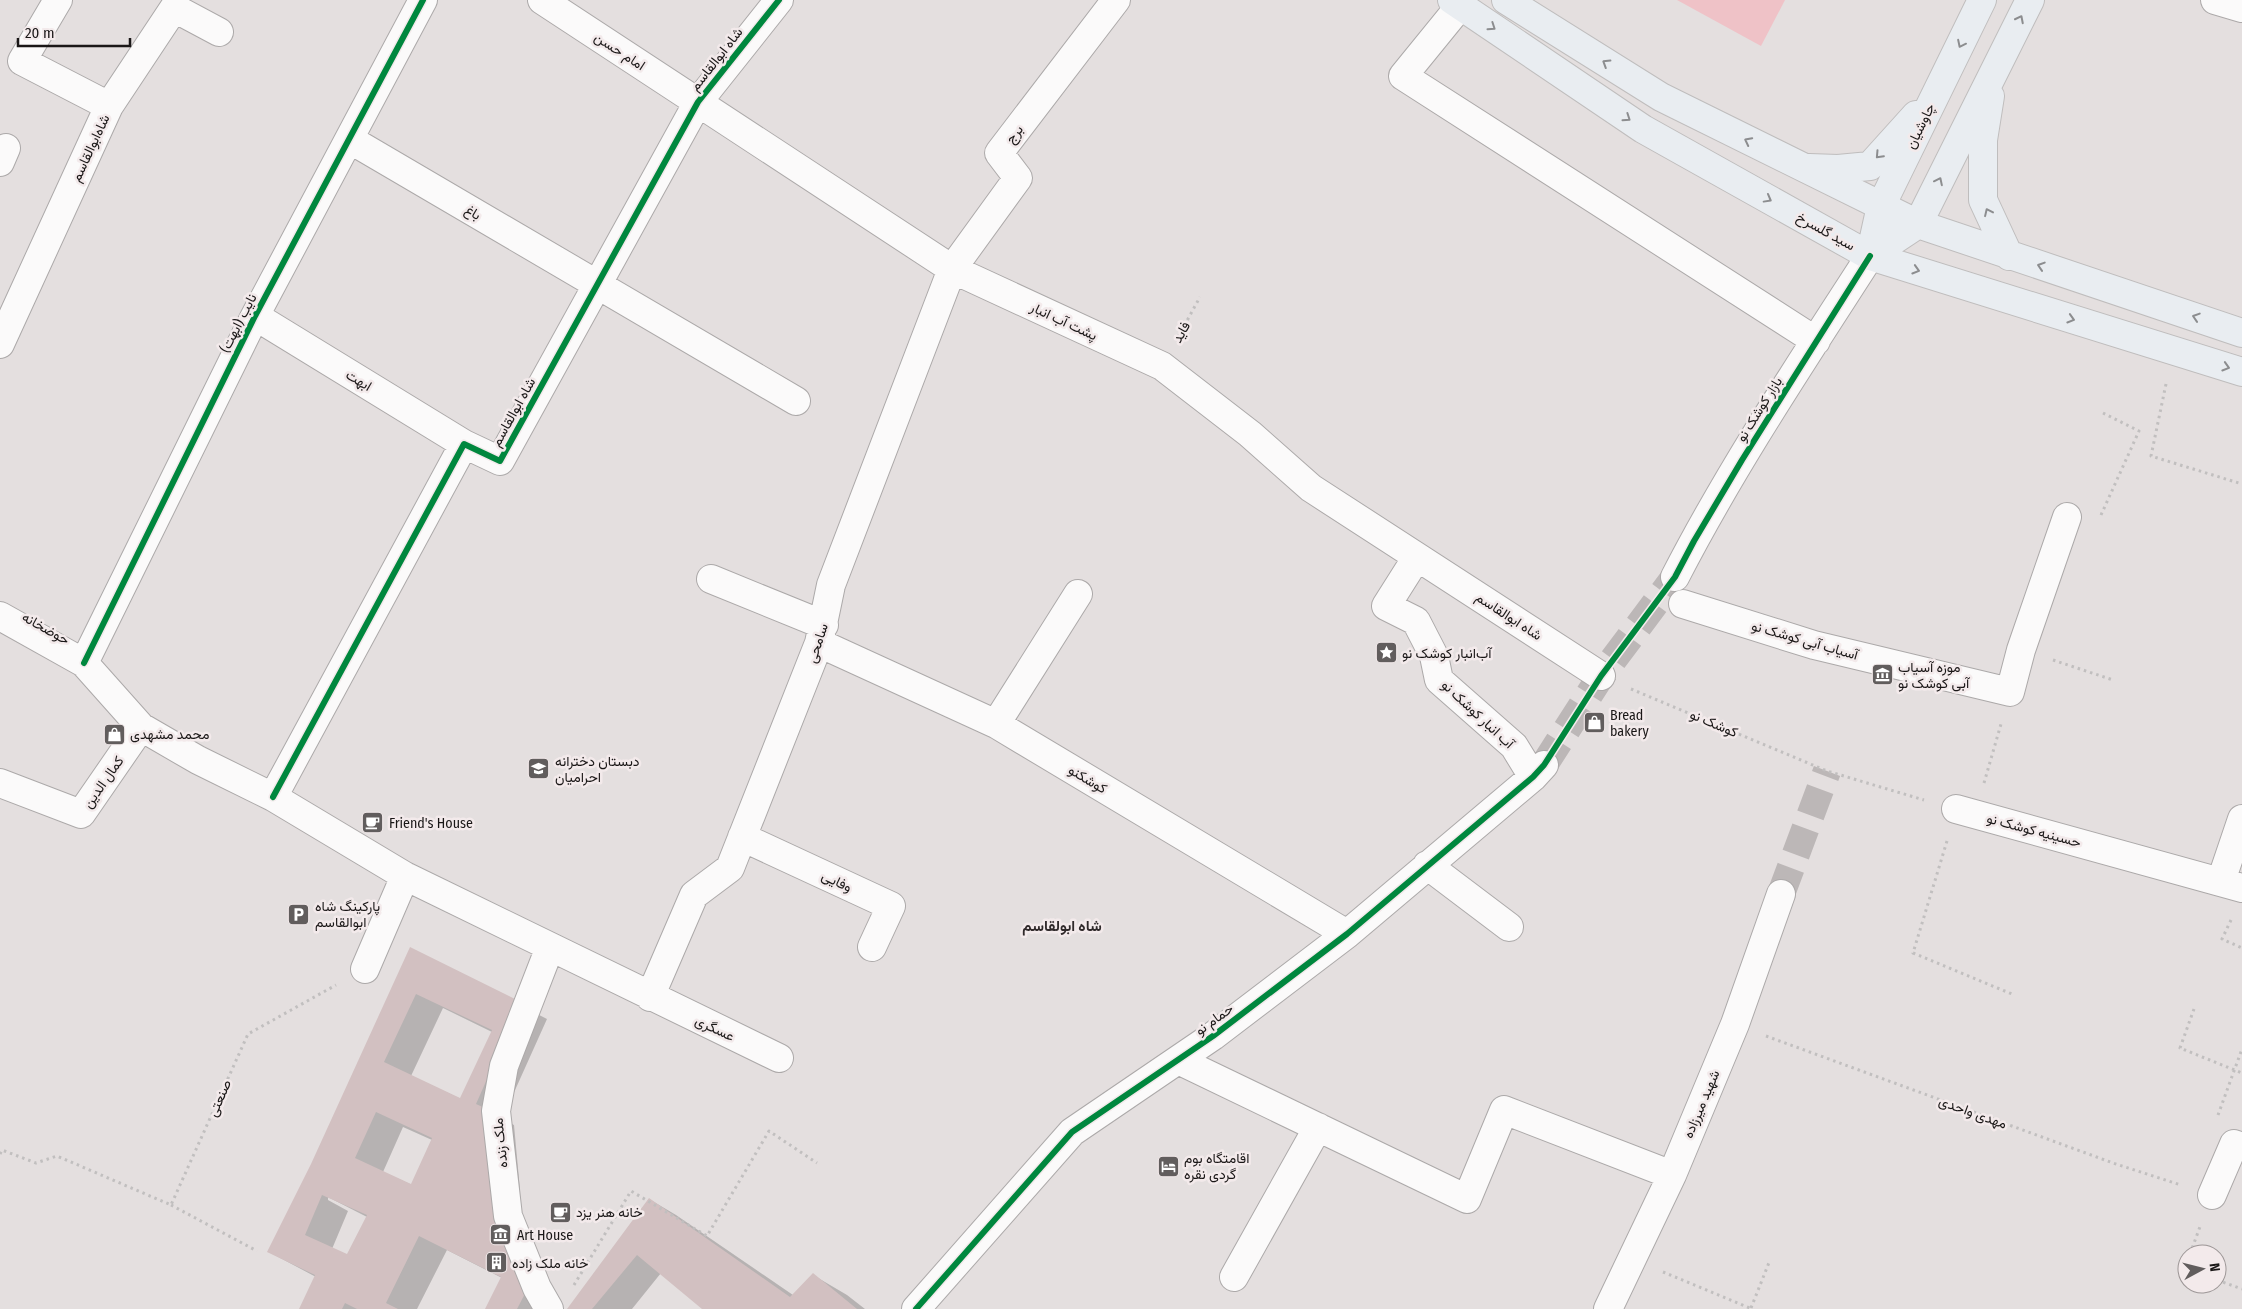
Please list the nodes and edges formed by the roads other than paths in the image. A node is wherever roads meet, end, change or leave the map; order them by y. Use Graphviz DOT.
graph roads {
  1 [pos="58,0"];
  2 [pos="423,0"];
  3 [pos="542,0"];
  4 [pos="779,0"];
  5 [pos="1116,0"];
  6 [pos="1506,0"];
  7 [pos="1982,0"];
  8 [pos="2030,0"];
  9 [pos="2215,0"];
  10 [pos="1456,3"];
  11 [pos="2242,8"];
  12 [pos="219,32"];
  13 [pos="1995,67"];
  14 [pos="1936,94"];
  15 [pos="698,102"];
  16 [pos="109,106"];
  17 [pos="349,139"];
  18 [pos="1801,168"];
  19 [pos="1881,206"];
  20 [pos="1918,224"];
  21 [pos="1870,256"];
  22 [pos="2009,256"];
  23 [pos="952,269"];
  24 [pos="596,286"];
  25 [pos="255,316"];
  26 [pos="2242,332"];
  27 [pos="1816,341"];
  28 [pos="0,344"];
  29 [pos="2242,372"];
  30 [pos="796,401"];
  31 [pos="464,444"];
  32 [pos="2067,516"];
  33 [pos="1417,557"];
  34 [pos="1675,578"];
  35 [pos="711,580"];
  36 [pos="1078,594"];
  37 [pos="1683,604"];
  38 [pos="0,616"];
  39 [pos="822,634"];
  40 [pos="84,663"];
  41 [pos="1601,676"];
  42 [pos="996,724"];
  43 [pos="141,727"];
  44 [pos="1539,771"];
  45 [pos="0,782"];
  46 [pos="273,797"];
  47 [pos="1966,812"];
  48 [pos="2242,819"];
  49 [pos="742,837"];
  50 [pos="1427,865"];
  51 [pos="405,876"];
  52 [pos="2231,884"];
  53 [pos="1781,894"];
  54 [pos="1509,927"];
  55 [pos="1347,934"];
  56 [pos="550,947"];
  57 [pos="872,947"];
  58 [pos="365,969"];
  59 [pos="650,997"];
  60 [pos="779,1058"];
  61 [pos="1178,1060"];
  62 [pos="1318,1127"];
  63 [pos="2242,1147"];
  64 [pos="1672,1175"];
  65 [pos="2212,1195"];
  66 [pos="1234,1277"];
  67 [pos="560,1301"];
  68 [pos="916,1309"];
  69 [pos="1608,1309"];
  1 -- 16 [label="street"];
  2 -- 17 [label="street, نایب (ابهت)"];
  3 -- 15 [label="street, امام حسن"];
  4 -- 15 [label="street, شاه ابوالقاسم"];
  5 -- 23 [label="street, برج"];
  18 -- 6 [label="main road, one-way"];
  7 -- 14 [label="main road, چاوشیان, one-way"];
  13 -- 8 [label="main road, one-way"];
  9 -- 11 [label="street"];
  10 -- 21 [label="main road, سید گلسرخ, one-way"];
  10 -- 27 [label="street"];
  12 -- 16 [label="street, شاه‌ابوالقاسم"];
  20 -- 13 [label="main road, one-way"];
  22 -- 13 [label="main road, one-way"];
  14 -- 18 [label="main road, one-way"];
  14 -- 19 [label="main road, چاوشیان"];
  15 -- 23 [label="street, پشت آب انبار"];
  15 -- 24 [label="street, شاه ابوالقاسم"];
  16 -- 28 [label="street, شاه‌ابوالقاسم"];
  17 -- 24 [label="street, باغ"];
  17 -- 25 [label="street, نایب (ابهت)"];
  18 -- 19 [label="main road"];
  19 -- 20 [label="main road"];
  19 -- 21 [label="main road, چاوشیان"];
  20 -- 21 [label="main road"];
  20 -- 22 [label="main road"];
  21 -- 27 [label="street, بازار کوشک نو"];
  21 -- 29 [label="main road, سید گلسرخ, one-way"];
  26 -- 22 [label="main road, one-way"];
  23 -- 33 [label="street, پشت آب انبار"];
  23 -- 39 [label="street, سامحی"];
  24 -- 30 [label="street, باغ"];
  24 -- 31 [label="street, شاه ابوالقاسم"];
  25 -- 31 [label="street, ابهت"];
  25 -- 40 [label="street, نایب (ابهت)"];
  27 -- 34 [label="street, بازار کوشک نو"];
  31 -- 46 [label="street"];
  32 -- 37 [label="street, آسیاب آبی کوشک نو"];
  33 -- 41 [label="street, شاه ابوالقاسم"];
  33 -- 44 [label="street, آب انبار کوشک نو"];
  35 -- 39 [label="street, کوشکنو"];
  36 -- 42 [label="street"];
  38 -- 40 [label="street, حوضخانه"];
  39 -- 42 [label="street, کوشکنو"];
  39 -- 49 [label="street, سامحی"];
  40 -- 43 [label="street, حوضخانه"];
  42 -- 55 [label="street, کوشکنو"];
  43 -- 45 [label="street, کمال الدین"];
  43 -- 46 [label="street, حوضخانه"];
  44 -- 50 [label="street, حمام نو"];
  46 -- 51 [label="street, حوضخانه"];
  47 -- 52 [label="street, حسینیه کوشک نو"];
  48 -- 52 [label="street"];
  49 -- 57 [label="street, وفایی"];
  49 -- 59 [label="street, سامحی"];
  50 -- 54 [label="street"];
  50 -- 55 [label="street, حمام نو"];
  51 -- 56 [label="street, عسگری"];
  51 -- 58 [label="street"];
  53 -- 64 [label="street, شهید میرزاده"];
  55 -- 61 [label="street, حمام نو"];
  56 -- 59 [label="street, عسگری"];
  56 -- 67 [label="street, ملک زنده"];
  59 -- 60 [label="street, عسگری"];
  61 -- 62 [label="street"];
  61 -- 68 [label="street, حمام نو"];
  62 -- 64 [label="street"];
  62 -- 66 [label="street"];
  63 -- 65 [label="street"];
  64 -- 69 [label="street, شهید میرزاده"];
}
